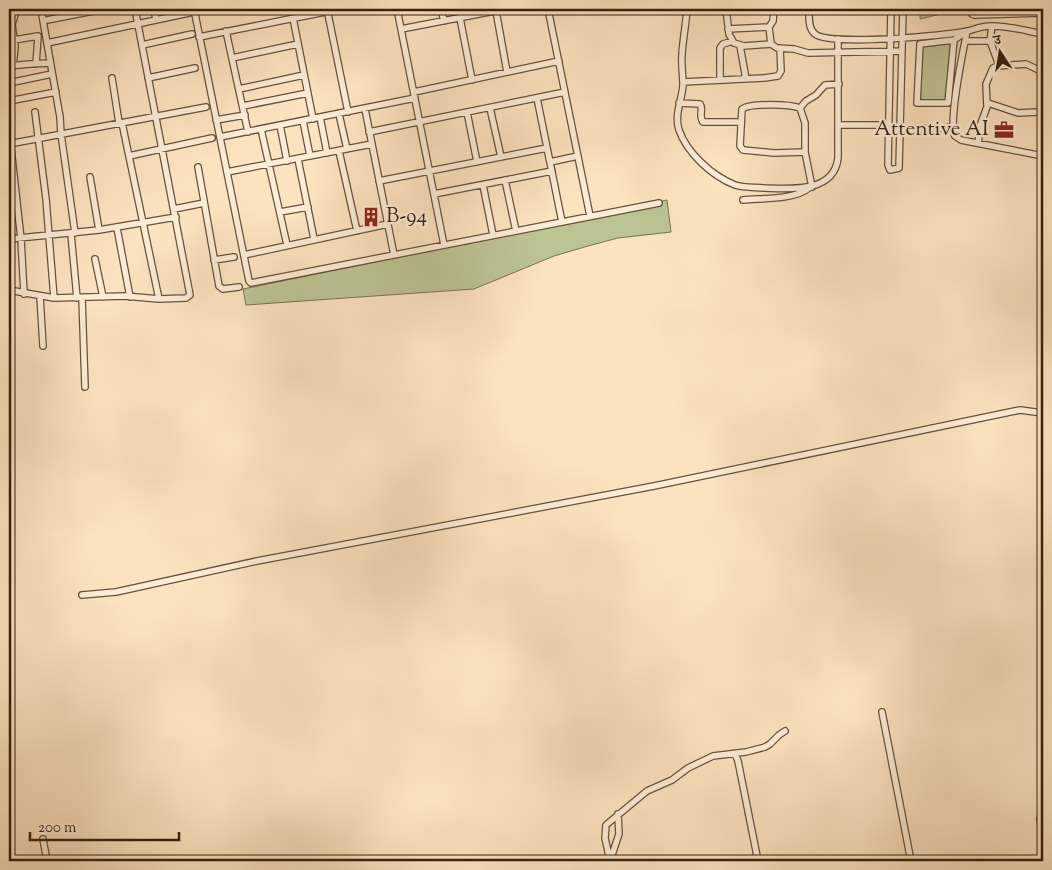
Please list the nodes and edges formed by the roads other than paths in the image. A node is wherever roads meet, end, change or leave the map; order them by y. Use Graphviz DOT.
graph roads {
  1 [pos="17,9"];
  2 [pos="41,9"];
  3 [pos="104,9"];
  4 [pos="135,9"];
  5 [pos="154,9"];
  6 [pos="340,9"];
  7 [pos="397,9"];
  8 [pos="441,9"];
  9 [pos="505,9"];
  10 [pos="548,9"];
  11 [pos="687,9"];
  12 [pos="726,9"];
  13 [pos="774,9"];
  14 [pos="809,9"];
  15 [pos="891,9"];
  16 [pos="903,9"];
  17 [pos="970,9"];
  18 [pos="90,10"];
  19 [pos="327,10"];
  20 [pos="496,10"];
  21 [pos="191,11"];
  22 [pos="1043,12"];
  23 [pos="293,18"];
  24 [pos="460,18"];
  25 [pos="47,20"];
  26 [pos="156,20"];
  27 [pos="444,21"];
  28 [pos="138,24"];
  29 [pos="992,26"];
  30 [pos="769,27"];
  31 [pos="402,29"];
  32 [pos="728,29"];
  33 [pos="226,31"];
  34 [pos="968,31"];
  35 [pos="192,34"];
  36 [pos="1043,34"];
  37 [pos="199,36"];
  38 [pos="902,38"];
  39 [pos="838,39"];
  40 [pos="890,39"];
  41 [pos="14,40"];
  42 [pos="954,40"];
  43 [pos="732,41"];
  44 [pos="966,41"];
  45 [pos="990,41"];
  46 [pos="46,43"];
  47 [pos="298,44"];
  48 [pos="771,44"];
  49 [pos="142,45"];
  50 [pos="740,46"];
  51 [pos="780,48"];
  52 [pos="890,51"];
  53 [pos="902,51"];
  54 [pos="839,53"];
  55 [pos="232,58"];
  56 [pos="558,61"];
  57 [pos="36,64"];
  58 [pos="50,64"];
  59 [pos="999,65"];
  60 [pos="11,66"];
  61 [pos="195,68"];
  62 [pos="507,72"];
  63 [pos="1043,72"];
  64 [pos="52,74"];
  65 [pos="304,75"];
  66 [pos="112,78"];
  67 [pos="148,78"];
  68 [pos="746,79"];
  69 [pos="472,80"];
  70 [pos="720,80"];
  71 [pos="682,82"];
  72 [pos="9,83"];
  73 [pos="838,84"];
  74 [pos="239,89"];
  75 [pos="56,92"];
  76 [pos="565,92"];
  77 [pos="308,93"];
  78 [pos="415,95"];
  79 [pos="537,98"];
  80 [pos="9,102"];
  81 [pos="679,103"];
  82 [pos="988,103"];
  83 [pos="243,106"];
  84 [pos="206,107"];
  85 [pos="364,108"];
  86 [pos="490,108"];
  87 [pos="800,108"];
  88 [pos="35,112"];
  89 [pos="348,112"];
  90 [pos="467,112"];
  91 [pos="1038,112"];
  92 [pos="339,114"];
  93 [pos="245,115"];
  94 [pos="156,117"];
  95 [pos="320,117"];
  96 [pos="313,119"];
  97 [pos="216,120"];
  98 [pos="303,121"];
  99 [pos="420,122"];
  100 [pos="741,122"];
  101 [pos="121,123"];
  102 [pos="280,125"];
  103 [pos="838,126"];
  104 [pos="952,126"];
  105 [pos="888,128"];
  106 [pos="261,129"];
  107 [pos="9,130"];
  108 [pos="901,130"];
  109 [pos="248,132"];
  110 [pos="369,132"];
  111 [pos="61,134"];
  112 [pos="220,137"];
  113 [pos="40,138"];
  114 [pos="212,138"];
  115 [pos="978,143"];
  116 [pos="10,144"];
  117 [pos="372,144"];
  118 [pos="547,148"];
  119 [pos="162,149"];
  120 [pos="347,149"];
  121 [pos="339,151"];
  122 [pos="806,152"];
  123 [pos="327,153"];
  124 [pos="129,156"];
  125 [pos="310,156"];
  126 [pos="578,156"];
  127 [pos="1043,156"];
  128 [pos="501,157"];
  129 [pos="298,159"];
  130 [pos="287,161"];
  131 [pos="477,162"];
  132 [pos="550,162"];
  133 [pos="270,164"];
  134 [pos="198,167"];
  135 [pos="430,171"];
  136 [pos="552,171"];
  137 [pos="227,172"];
  138 [pos="90,177"];
  139 [pos="505,180"];
  140 [pos="379,181"];
  141 [pos="483,185"];
  142 [pos="811,187"];
  143 [pos="434,194"];
  144 [pos="743,200"];
  145 [pos="659,202"];
  146 [pos="204,203"];
  147 [pos="308,207"];
  148 [pos="174,209"];
  149 [pos="280,212"];
  150 [pos="590,216"];
  151 [pos="176,217"];
  152 [pos="562,222"];
  153 [pos="143,224"];
  154 [pos="388,224"];
  155 [pos="117,228"];
  156 [pos="99,230"];
  157 [pos="356,231"];
  158 [pos="516,231"];
  159 [pos="73,234"];
  160 [pos="49,236"];
  161 [pos="493,236"];
  162 [pos="21,239"];
  163 [pos="9,240"];
  164 [pos="314,240"];
  165 [pos="287,245"];
  166 [pos="444,245"];
  167 [pos="244,255"];
  168 [pos="394,255"];
  169 [pos="234,256"];
  170 [pos="95,259"];
  171 [pos="214,260"];
  172 [pos="239,287"];
  173 [pos="9,290"];
  174 [pos="24,294"];
  175 [pos="40,297"];
  176 [pos="130,297"];
  177 [pos="54,298"];
  178 [pos="80,298"];
  179 [pos="103,298"];
  180 [pos="159,299"];
  181 [pos="43,346"];
  182 [pos="85,387"];
  183 [pos="1043,413"];
  184 [pos="82,595"];
  185 [pos="882,712"];
  186 [pos="786,731"];
  187 [pos="735,754"];
  188 [pos="618,814"];
  189 [pos="1040,819"];
  190 [pos="43,838"];
  191 [pos="1043,840"];
  192 [pos="47,861"];
  193 [pos="610,861"];
  194 [pos="758,861"];
  195 [pos="910,861"];
  1 -- 41 [label="street"];
  2 -- 46 [label="street"];
  3 -- 18 [label="street"];
  4 -- 28 [label="street"];
  5 -- 26 [label="street"];
  6 -- 19 [label="street"];
  7 -- 31 [label="street"];
  8 -- 27 [label="street"];
  9 -- 20 [label="street"];
  10 -- 56 [label="street"];
  11 -- 71 [label="street"];
  12 -- 32 [label="street"];
  13 -- 30 [label="street"];
  14 -- 39 [label="street"];
  15 -- 40 [label="street"];
  16 -- 38 [label="street"];
  17 -- 22 [label="street"];
  18 -- 25 [label="street"];
  19 -- 23 [label="street"];
  19 -- 89 [label="street"];
  20 -- 24 [label="street"];
  20 -- 62 [label="street"];
  21 -- 26 [label="street"];
  21 -- 37 [label="street"];
  23 -- 33 [label="street"];
  23 -- 47 [label="street"];
  24 -- 27 [label="street"];
  24 -- 69 [label="street"];
  26 -- 28 [label="street"];
  27 -- 31 [label="street"];
  28 -- 46 [label="street"];
  28 -- 49 [label="street"];
  29 -- 34 [label="street"];
  29 -- 36 [label="street"];
  29 -- 45 [label="street"];
  30 -- 32 [label="street"];
  30 -- 48 [label="street"];
  31 -- 78 [label="street"];
  32 -- 43 [label="street"];
  33 -- 37 [label="street"];
  33 -- 55 [label="street"];
  34 -- 38 [label="street"];
  34 -- 42 [label="street"];
  34 -- 44 [label="street"];
  35 -- 49 [label="street"];
  37 -- 97 [label="street"];
  38 -- 40 [label="street"];
  38 -- 53 [label="street"];
  39 -- 40 [label="street"];
  39 -- 54 [label="street"];
  40 -- 52 [label="street"];
  41 -- 57 [label="street"];
  41 -- 60 [label="street"];
  42 -- 42 [label="street"];
  43 -- 50 [label="street"];
  43 -- 70 [label="street"];
  44 -- 45 [label="street"];
  44 -- 104 [label="street"];
  45 -- 59 [label="street"];
  46 -- 58 [label="street"];
  47 -- 55 [label="street"];
  47 -- 65 [label="street"];
  48 -- 50 [label="street"];
  48 -- 51 [label="street"];
  49 -- 67 [label="street"];
  50 -- 68 [label="street"];
  51 -- 54 [label="street"];
  51 -- 68 [label="street"];
  52 -- 53 [label="street"];
  52 -- 54 [label="street"];
  52 -- 105 [label="street"];
  53 -- 108 [label="street"];
  54 -- 73 [label="street"];
  55 -- 74 [label="street"];
  56 -- 62 [label="street"];
  56 -- 76 [label="street"];
  57 -- 58 [label="street"];
  57 -- 60 [label="street"];
  58 -- 64 [label="street"];
  59 -- 63 [label="street"];
  59 -- 82 [label="street"];
  61 -- 67 [label="street"];
  62 -- 69 [label="street"];
  64 -- 72 [label="street"];
  64 -- 75 [label="street"];
  65 -- 74 [label="street"];
  65 -- 77 [label="street"];
  66 -- 101 [label="street"];
  67 -- 94 [label="street"];
  68 -- 70 [label="street"];
  69 -- 78 [label="street"];
  70 -- 71 [label="street"];
  71 -- 81 [label="street"];
  73 -- 87 [label="street"];
  73 -- 103 [label="street"];
  74 -- 83 [label="street"];
  75 -- 80 [label="street"];
  75 -- 111 [label="street"];
  76 -- 79 [label="street"];
  76 -- 126 [label="street"];
  77 -- 83 [label="street"];
  77 -- 96 [label="street"];
  78 -- 85 [label="street"];
  78 -- 99 [label="street"];
  79 -- 86 [label="street"];
  79 -- 118 [label="street"];
  81 -- 100 [label="street"];
  81 -- 142 [label="street"];
  82 -- 91 [label="street"];
  82 -- 115 [label="street"];
  83 -- 93 [label="street"];
  84 -- 94 [label="street"];
  85 -- 89 [label="street"];
  85 -- 110 [label="street"];
  86 -- 90 [label="street"];
  86 -- 128 [label="street"];
  87 -- 100 [label="street"];
  87 -- 122 [label="street"];
  88 -- 113 [label="street"];
  89 -- 92 [label="street"];
  90 -- 99 [label="street"];
  90 -- 131 [label="street"];
  92 -- 95 [label="street"];
  92 -- 120 [label="street"];
  93 -- 97 [label="street"];
  93 -- 109 [label="street"];
  94 -- 101 [label="street"];
  94 -- 119 [label="street"];
  95 -- 96 [label="street"];
  95 -- 123 [label="street"];
  96 -- 98 [label="street"];
  97 -- 112 [label="street"];
  98 -- 102 [label="street"];
  98 -- 125 [label="street"];
  99 -- 110 [label="street"];
  99 -- 135 [label="street"];
  100 -- 122 [label="street"];
  101 -- 111 [label="street"];
  101 -- 124 [label="street"];
  102 -- 106 [label="street"];
  102 -- 130 [label="street"];
  103 -- 105 [label="street"];
  103 -- 142 [label="street"];
  104 -- 108 [label="street"];
  104 -- 115 [label="street"];
  105 -- 108 [label="street"];
  105 -- 108 [label="street"];
  106 -- 109 [label="street"];
  106 -- 133 [label="street"];
  107 -- 116 [label="street"];
  109 -- 112 [label="street"];
  110 -- 117 [label="street"];
  111 -- 113 [label="street"];
  111 -- 159 [label="street"];
  112 -- 137 [label="street"];
  113 -- 116 [label="street"];
  113 -- 160 [label="street"];
  114 -- 119 [label="street"];
  115 -- 127 [label="street"];
  116 -- 162 [label="street"];
  117 -- 120 [label="street"];
  117 -- 140 [label="street"];
  118 -- 128 [label="street"];
  118 -- 132 [label="street"];
  119 -- 124 [label="street"];
  119 -- 148 [label="street"];
  120 -- 121 [label="street"];
  121 -- 123 [label="street"];
  121 -- 157 [label="street"];
  122 -- 142 [label="street"];
  123 -- 125 [label="street"];
  124 -- 153 [label="street"];
  125 -- 129 [label="street"];
  126 -- 132 [label="street"];
  126 -- 150 [label="street"];
  128 -- 131 [label="street"];
  129 -- 130 [label="street"];
  129 -- 147 [label="street"];
  130 -- 133 [label="street"];
  131 -- 135 [label="street"];
  132 -- 136 [label="street"];
  133 -- 137 [label="street"];
  133 -- 149 [label="street"];
  134 -- 146 [label="street"];
  135 -- 140 [label="street"];
  135 -- 143 [label="street"];
  136 -- 139 [label="street"];
  136 -- 152 [label="street"];
  137 -- 167 [label="street"];
  138 -- 156 [label="street"];
  139 -- 141 [label="street"];
  139 -- 158 [label="street"];
  140 -- 154 [label="street"];
  141 -- 143 [label="street"];
  141 -- 161 [label="street"];
  142 -- 144 [label="street"];
  143 -- 166 [label="street"];
  145 -- 150 [label="street"];
  146 -- 148 [label="street"];
  146 -- 171 [label="street"];
  147 -- 149 [label="street"];
  147 -- 164 [label="street"];
  148 -- 151 [label="street"];
  149 -- 165 [label="street"];
  150 -- 152 [label="street"];
  151 -- 153 [label="street"];
  151 -- 180 [label="street"];
  152 -- 158 [label="street"];
  153 -- 155 [label="street"];
  153 -- 180 [label="street"];
  154 -- 157 [label="street"];
  154 -- 168 [label="street"];
  155 -- 156 [label="street"];
  155 -- 176 [label="street"];
  156 -- 159 [label="street"];
  157 -- 164 [label="street"];
  158 -- 161 [label="street"];
  159 -- 160 [label="street"];
  159 -- 178 [label="street"];
  160 -- 162 [label="street"];
  160 -- 177 [label="street"];
  161 -- 166 [label="street"];
  162 -- 163 [label="street"];
  162 -- 174 [label="street"];
  164 -- 165 [label="street"];
  165 -- 167 [label="street"];
  166 -- 168 [label="street"];
  167 -- 168 [label="street"];
  169 -- 171 [label="street"];
  170 -- 179 [label="street"];
  171 -- 172 [label="street"];
  173 -- 174 [label="street"];
  174 -- 175 [label="street"];
  175 -- 177 [label="street"];
  175 -- 181 [label="street"];
  176 -- 179 [label="street"];
  176 -- 180 [label="street"];
  177 -- 178 [label="street"];
  178 -- 179 [label="street"];
  178 -- 182 [label="street"];
  183 -- 184 [label="street"];
  185 -- 195 [label="street"];
  186 -- 187 [label="street"];
  187 -- 188 [label="street"];
  187 -- 194 [label="street"];
  188 -- 193 [label="street"];
  188 -- 193 [label="street"];
  189 -- 191 [label="street"];
  190 -- 192 [label="street"];
}
